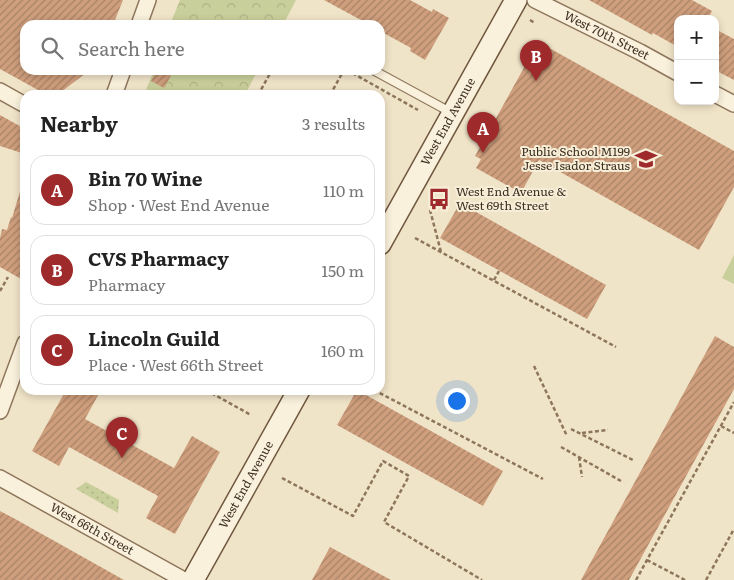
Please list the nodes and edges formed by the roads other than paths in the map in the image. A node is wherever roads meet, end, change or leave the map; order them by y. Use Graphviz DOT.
graph roads {
  1 [pos="148,0"];
  2 [pos="516,0"];
  3 [pos="535,0"];
  4 [pos="141,20"];
  5 [pos="674,71"];
  6 [pos="121,75"];
  7 [pos="383,75"];
  8 [pos="0,90"];
  9 [pos="116,90"];
  10 [pos="719,96"];
  11 [pos="20,101"];
  12 [pos="734,104"];
  13 [pos="452,113"];
  14 [pos="385,235"];
  15 [pos="20,357"];
  16 [pos="296,395"];
  17 [pos="0,411"];
  18 [pos="0,478"];
  19 [pos="184,580"];
  20 [pos="193,580"];
  1 -- 4 [label="street"];
  2 -- 13 [label="main road, West End Avenue"];
  3 -- 5 [label="street, West 70th Street"];
  6 -- 9 [label="street"];
  7 -- 13 [label="lane"];
  8 -- 11 [label="street"];
  10 -- 12 [label="street"];
  13 -- 14 [label="main road, West End Avenue"];
  15 -- 17 [label="street"];
  16 -- 20 [label="main road, West End Avenue"];
  18 -- 19 [label="street, West 66th Street"];
}
